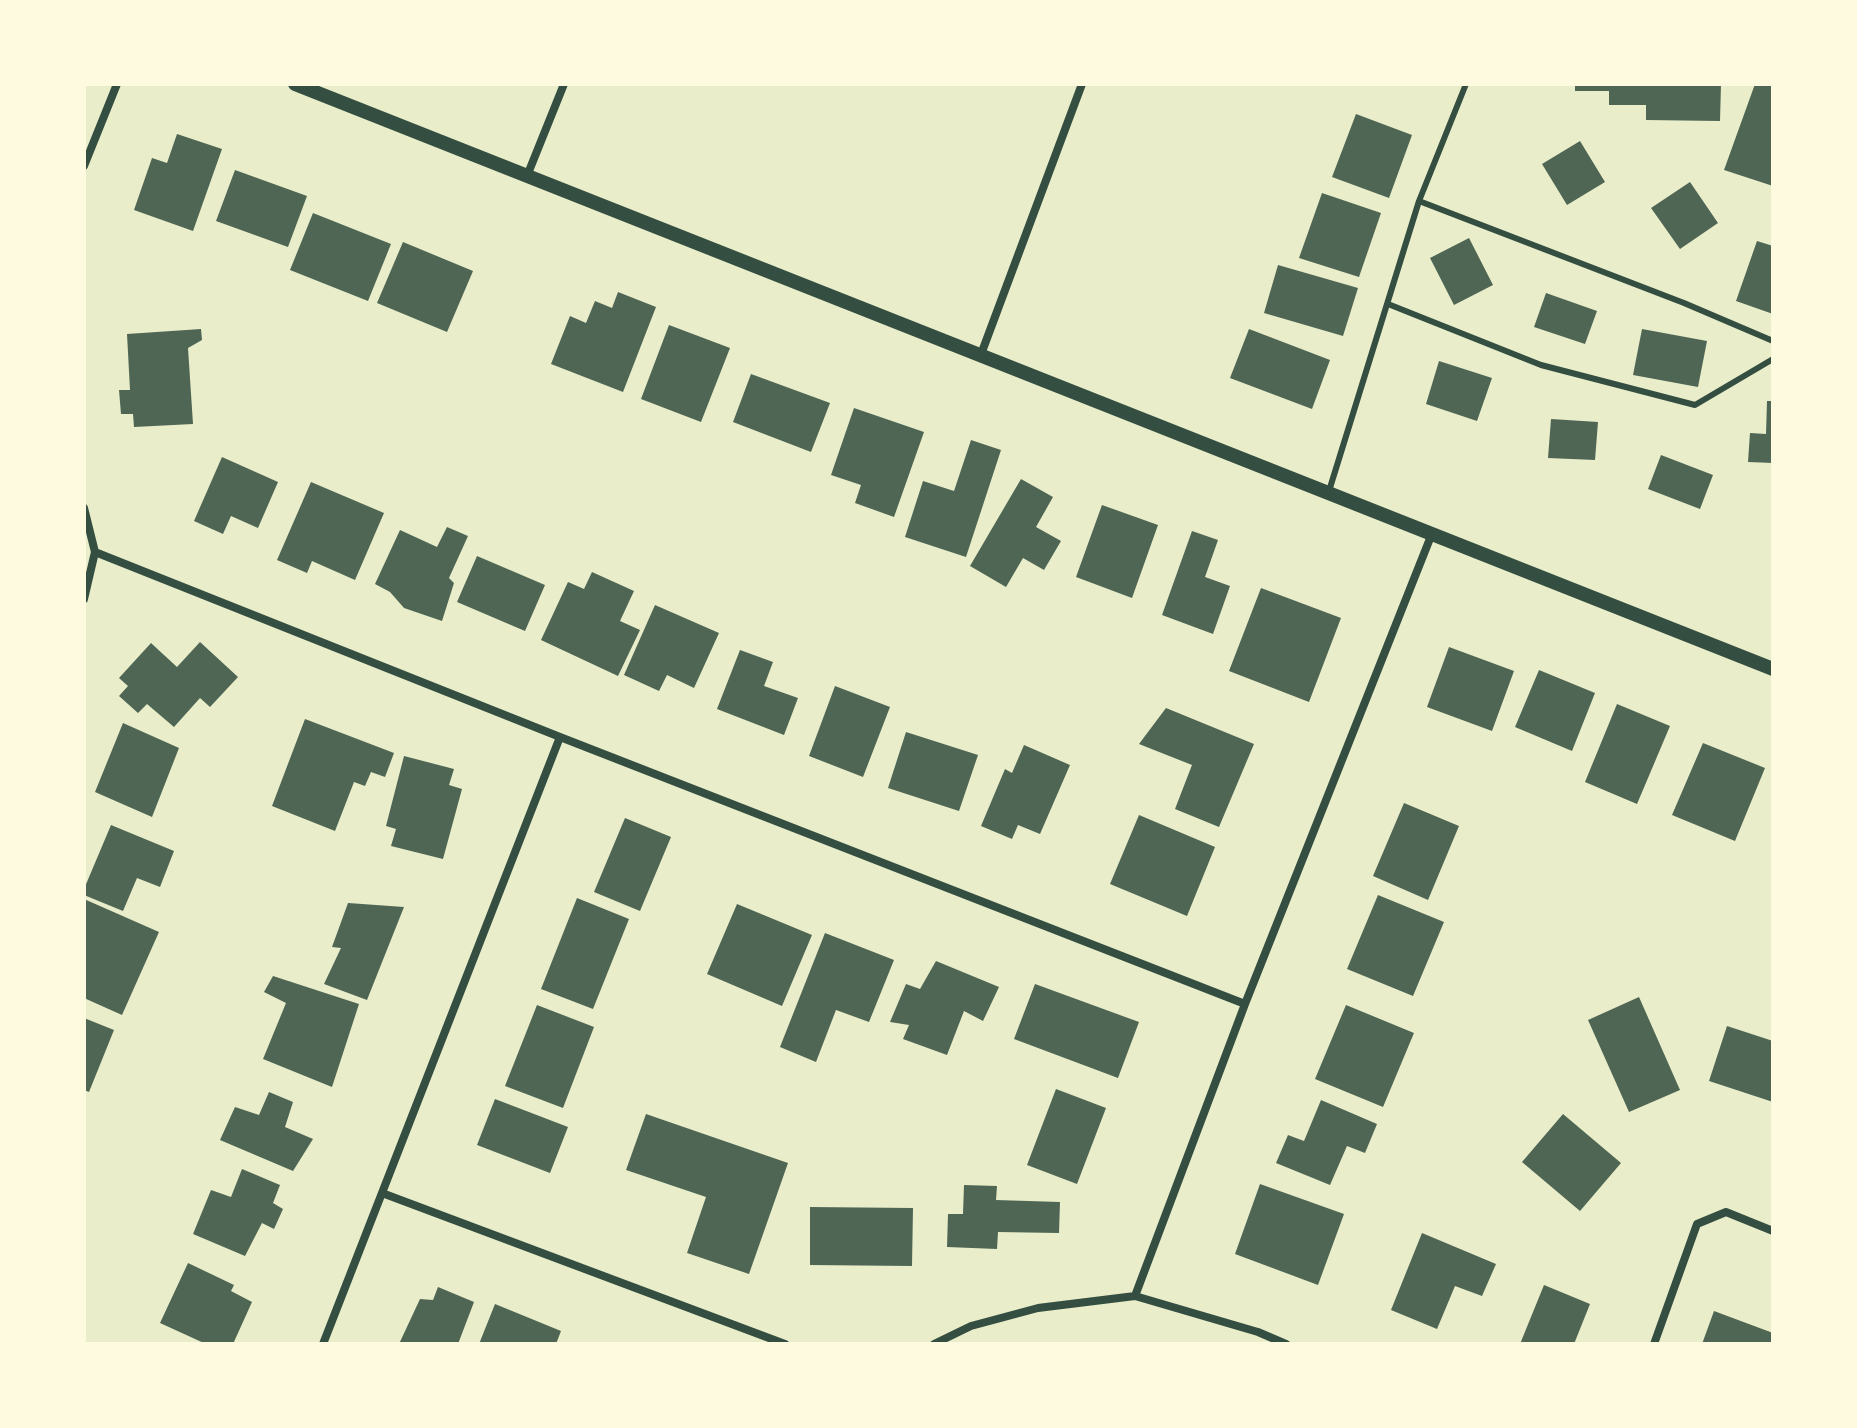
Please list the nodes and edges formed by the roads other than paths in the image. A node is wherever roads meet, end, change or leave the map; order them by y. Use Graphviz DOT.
graph roads {
  1 [pos="117,84"];
  2 [pos="295,84"];
  3 [pos="564,84"];
  4 [pos="1082,84"];
  5 [pos="1466,84"];
  6 [pos="84,166"];
  7 [pos="527,177"];
  8 [pos="1419,201"];
  9 [pos="1388,304"];
  10 [pos="1773,341"];
  11 [pos="980,357"];
  12 [pos="1773,359"];
  13 [pos="1328,495"];
  14 [pos="84,508"];
  15 [pos="1431,536"];
  16 [pos="95,552"];
  17 [pos="84,599"];
  18 [pos="1773,669"];
  19 [pos="560,737"];
  20 [pos="1245,1004"];
  21 [pos="382,1193"];
  22 [pos="1773,1231"];
  23 [pos="1135,1296"];
  24 [pos="323,1344"];
  25 [pos="785,1344"];
  26 [pos="934,1344"];
  27 [pos="1286,1344"];
  28 [pos="1654,1344"];
  1 -- 6 [label="street"];
  2 -- 7 [label="street"];
  3 -- 7 [label="street"];
  4 -- 11 [label="street"];
  5 -- 8 [label="lane"];
  7 -- 11 [label="street"];
  8 -- 9 [label="lane"];
  8 -- 10 [label="lane"];
  9 -- 12 [label="lane"];
  9 -- 13 [label="lane"];
  11 -- 13 [label="street"];
  13 -- 15 [label="street"];
  14 -- 16 [label="street"];
  15 -- 18 [label="street"];
  15 -- 20 [label="street"];
  16 -- 17 [label="street"];
  16 -- 19 [label="street"];
  19 -- 20 [label="street"];
  19 -- 21 [label="street"];
  20 -- 23 [label="street"];
  21 -- 24 [label="street"];
  21 -- 25 [label="street"];
  22 -- 28 [label="street"];
  23 -- 26 [label="street"];
  23 -- 27 [label="street"];
}
